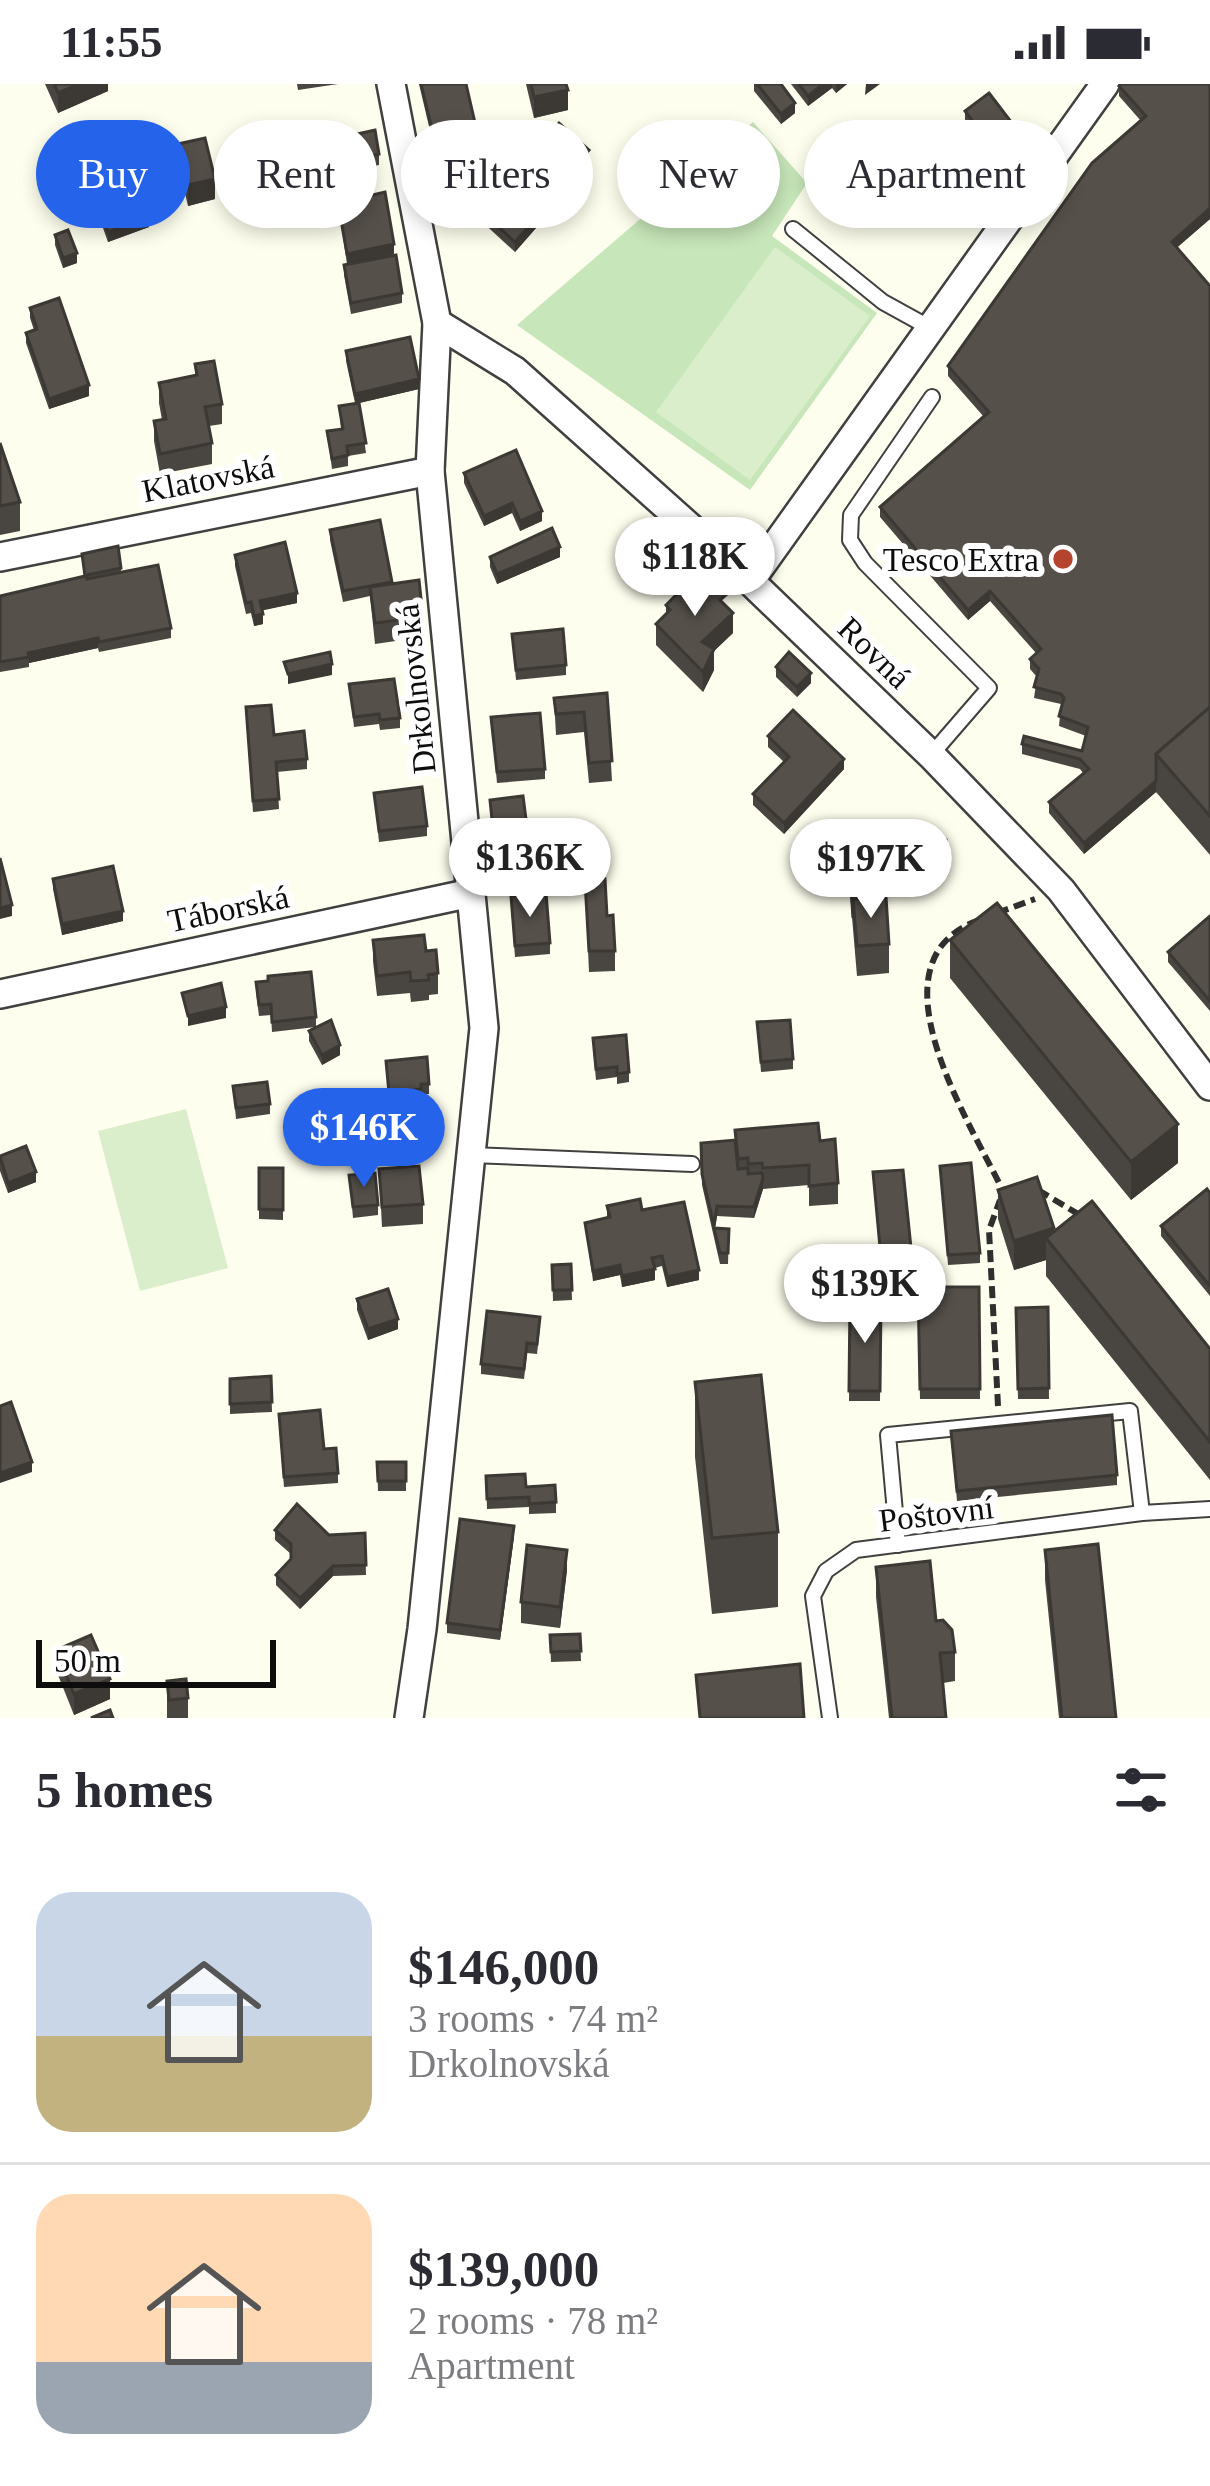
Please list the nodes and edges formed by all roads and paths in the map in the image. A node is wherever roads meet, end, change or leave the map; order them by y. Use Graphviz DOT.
graph roads {
  1 [pos="391,84"];
  2 [pos="1105,84"];
  3 [pos="793,229"];
  4 [pos="437,323"];
  5 [pos="932,329"];
  6 [pos="932,397"];
  7 [pos="430,471"];
  8 [pos="0,556"];
  9 [pos="749,581"];
  10 [pos="931,755"];
  11 [pos="1061,890"];
  12 [pos="471,893"];
  13 [pos="0,994"];
  14 [pos="1210,1087"];
  15 [pos="471,1155"];
  16 [pos="692,1164"];
  17 [pos="1033,1188"];
  18 [pos="1018,1189"];
  19 [pos="1003,1191"];
  20 [pos="1095,1226"];
  21 [pos="999,1424"];
  22 [pos="1210,1509"];
  23 [pos="1142,1513"];
  24 [pos="898,1545"];
  25 [pos="409,1718"];
  26 [pos="830,1718"];
  1 -- 4 [label="street, Drkolnovská"];
  2 -- 5 [label="street"];
  3 -- 5 [label="lane"];
  4 -- 7 [label="street, Drkolnovská"];
  4 -- 9 [label="street, Rovná"];
  5 -- 9 [label="street"];
  6 -- 10 [label="lane"];
  7 -- 8 [label="street, Klatovská"];
  7 -- 12 [label="street, Drkolnovská"];
  9 -- 10 [label="street, Rovná"];
  10 -- 11 [label="street, Rovná"];
  11 -- 14 [label="street, Rovná"];
  11 -- 19 [label="path"];
  12 -- 13 [label="street, Táborská"];
  12 -- 15 [label="street, Drkolnovská"];
  15 -- 16 [label="lane"];
  15 -- 25 [label="street, Drkolnovská"];
  17 -- 20 [label="path"];
  18 -- 19 [label="path"];
  19 -- 21 [label="path"];
  21 -- 23 [label="lane"];
  21 -- 24 [label="lane"];
  22 -- 23 [label="lane, Poštovní"];
  23 -- 24 [label="lane, Poštovní"];
  24 -- 26 [label="lane, Poštovní"];
}
